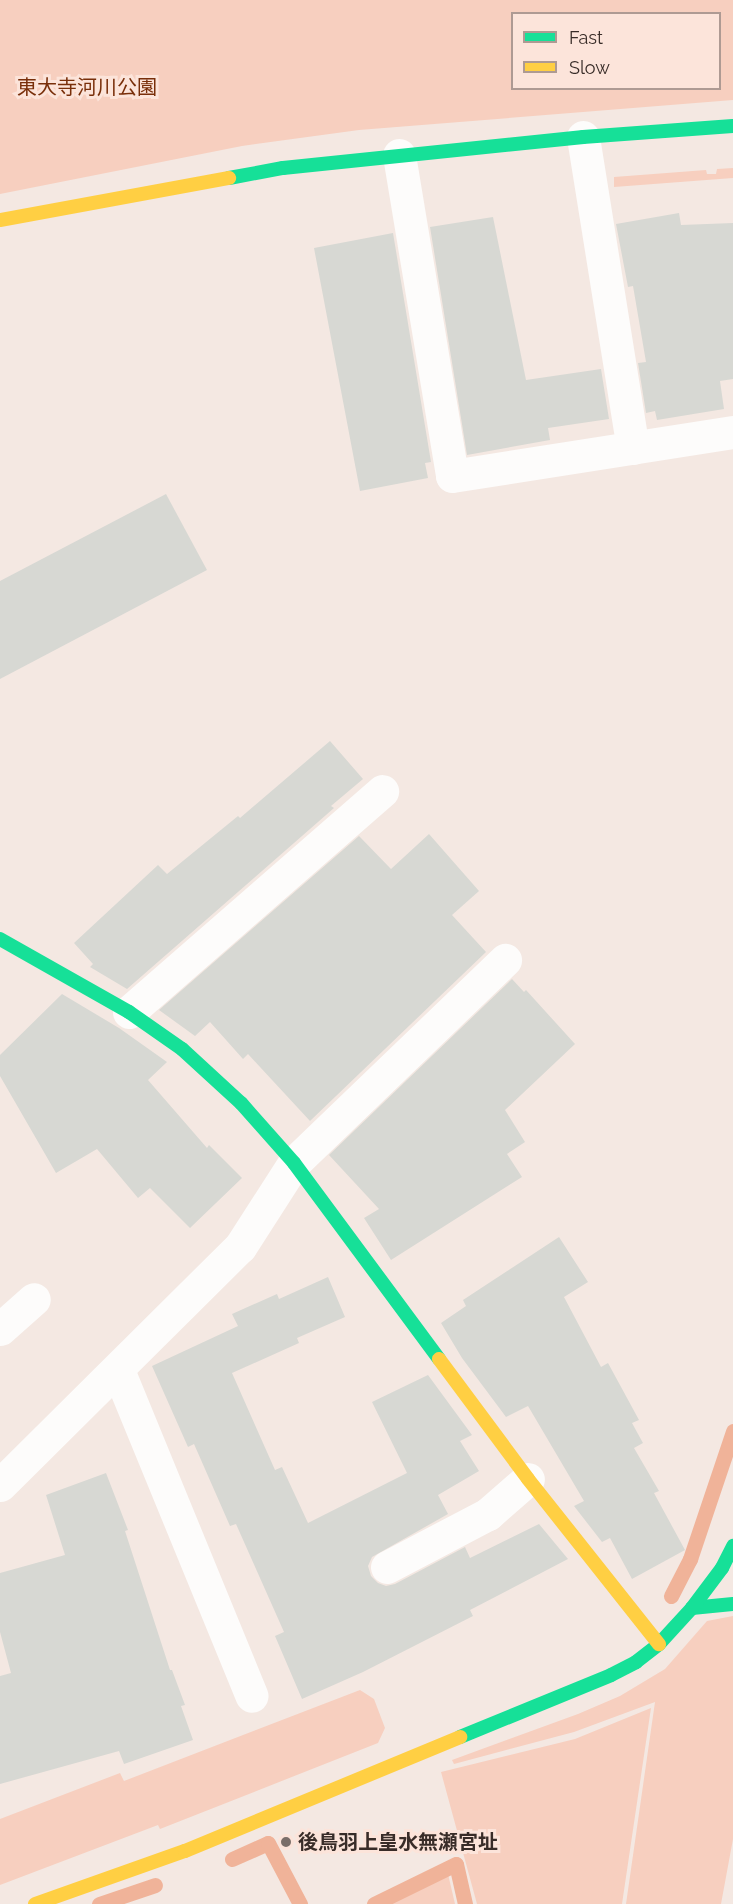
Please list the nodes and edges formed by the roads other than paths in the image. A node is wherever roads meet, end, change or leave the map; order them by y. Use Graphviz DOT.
graph roads {
  1 [pos="733,126"];
  2 [pos="583,137"];
  3 [pos="399,155"];
  4 [pos="0,220"];
  5 [pos="733,432"];
  6 [pos="633,448"];
  7 [pos="382,791"];
  8 [pos="0,939"];
  9 [pos="505,960"];
  10 [pos="129,1012"];
  11 [pos="294,1163"];
  12 [pos="34,1299"];
  13 [pos="0,1329"];
  14 [pos="118,1370"];
  15 [pos="528,1479"];
  16 [pos="0,1485"];
  17 [pos="733,1546"];
  18 [pos="387,1568"];
  19 [pos="733,1604"];
  20 [pos="692,1608"];
  21 [pos="658,1644"];
  22 [pos="252,1695"];
  23 [pos="35,1904"];
  1 -- 2 [label="street"];
  2 -- 3 [label="street"];
  2 -- 6 [label="street"];
  3 -- 4 [label="street"];
  3 -- 6 [label="street"];
  5 -- 6 [label="street"];
  7 -- 10 [label="street"];
  8 -- 10 [label="street"];
  9 -- 11 [label="street"];
  10 -- 11 [label="street"];
  11 -- 14 [label="street"];
  11 -- 15 [label="street"];
  12 -- 13 [label="street"];
  14 -- 16 [label="street"];
  14 -- 22 [label="street"];
  15 -- 18 [label="street"];
  15 -- 21 [label="street"];
  17 -- 20 [label="street"];
  19 -- 20 [label="street"];
  20 -- 21 [label="street"];
  21 -- 23 [label="street"];
}
